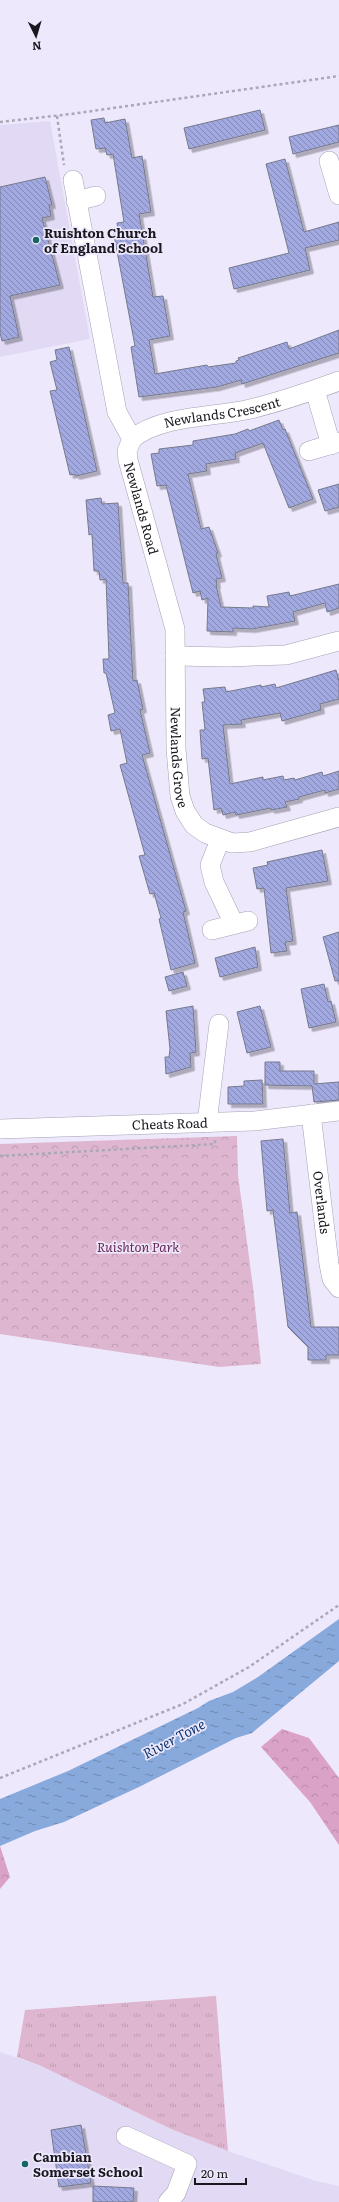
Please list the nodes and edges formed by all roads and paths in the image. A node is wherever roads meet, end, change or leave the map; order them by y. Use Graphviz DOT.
graph roads {
  1 [pos="339,76"];
  2 [pos="57,116"];
  3 [pos="0,122"];
  4 [pos="329,161"];
  5 [pos="73,180"];
  6 [pos="338,188"];
  7 [pos="96,196"];
  8 [pos="76,200"];
  9 [pos="339,381"];
  10 [pos="315,390"];
  11 [pos="132,439"];
  12 [pos="335,443"];
  13 [pos="309,451"];
  14 [pos="339,641"];
  15 [pos="175,656"];
  16 [pos="339,817"];
  17 [pos="220,840"];
  18 [pos="212,930"];
  19 [pos="219,1024"];
  20 [pos="339,1111"];
  21 [pos="311,1114"];
  22 [pos="210,1123"];
  23 [pos="0,1129"];
  24 [pos="0,1156"];
  25 [pos="339,1288"];
  26 [pos="339,1605"];
  27 [pos="0,1778"];
  28 [pos="126,2136"];
  29 [pos="168,2202"];
  1 -- 2 [label="path"];
  2 -- 3 [label="path"];
  2 -- 5 [label="path"];
  4 -- 6 [label="street"];
  5 -- 8 [label="street"];
  7 -- 8 [label="street"];
  8 -- 11 [label="street"];
  9 -- 10 [label="street, Newlands Crescent"];
  10 -- 11 [label="street, Newlands Crescent"];
  10 -- 12 [label="street"];
  11 -- 15 [label="street, Newlands Road"];
  12 -- 13 [label="street"];
  14 -- 15 [label="street"];
  15 -- 17 [label="street, Newlands Grove"];
  16 -- 17 [label="street, Newlands Grove"];
  17 -- 18 [label="street"];
  19 -- 22 [label="street"];
  20 -- 21 [label="street, Cheats Road"];
  21 -- 22 [label="street, Cheats Road"];
  21 -- 25 [label="street, Overlands"];
  22 -- 23 [label="street, Cheats Road"];
  22 -- 24 [label="path"];
  26 -- 27 [label="path"];
  28 -- 29 [label="street"];
}
